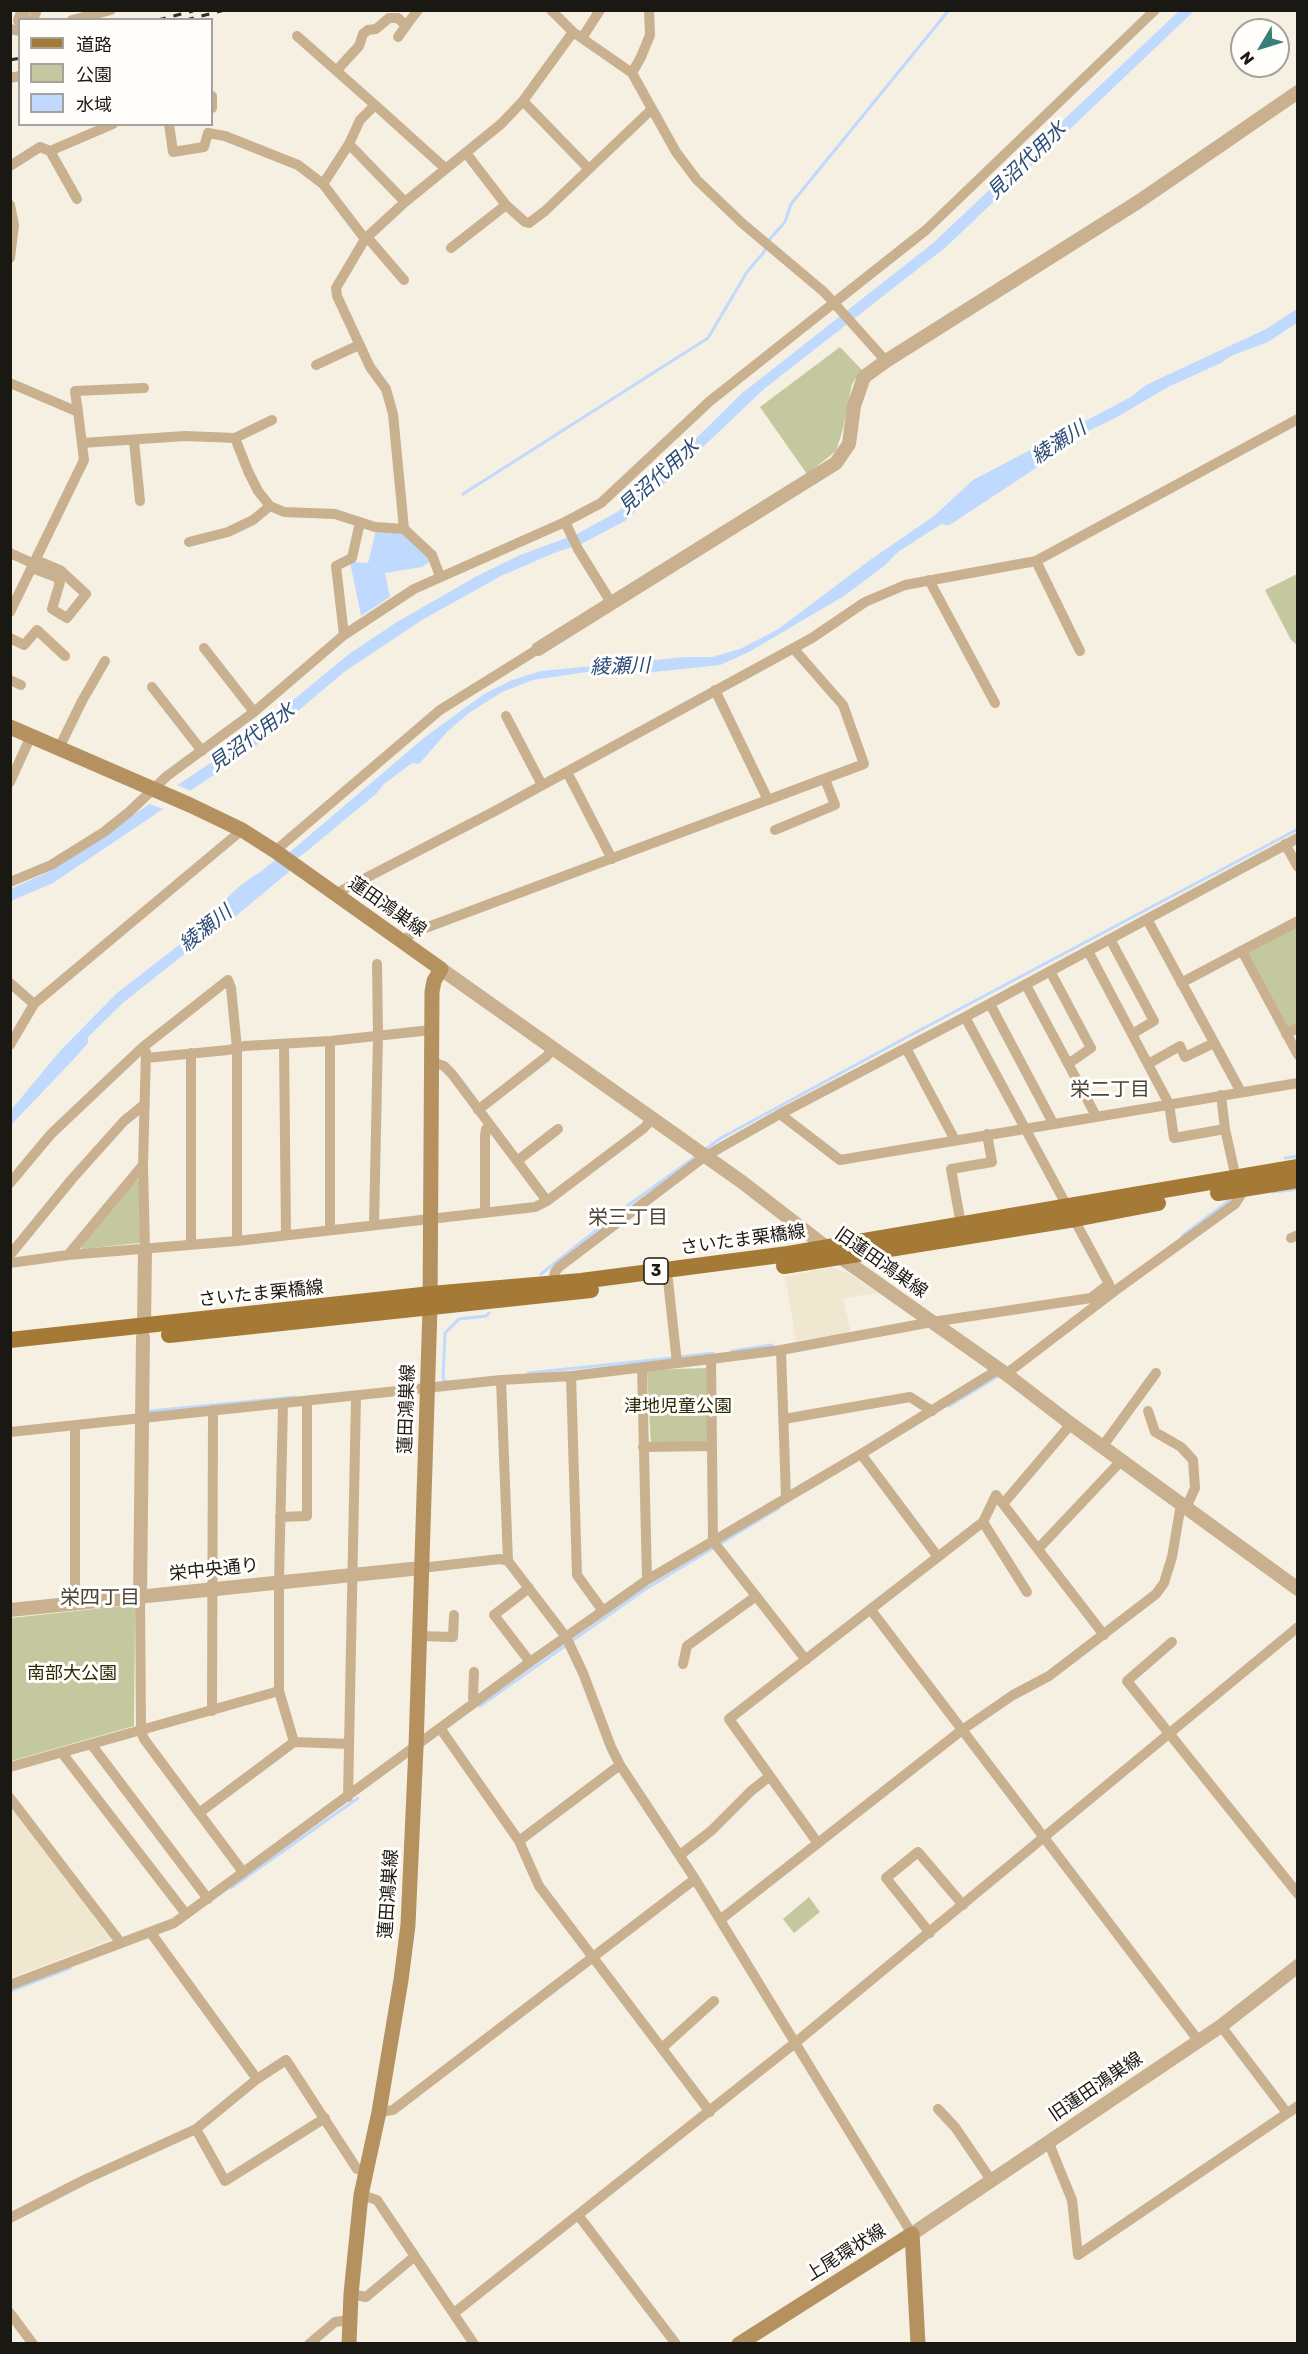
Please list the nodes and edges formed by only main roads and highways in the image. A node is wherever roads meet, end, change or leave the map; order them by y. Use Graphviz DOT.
graph roads {
  1 [pos="10,727"];
  2 [pos="1298,1167"];
  3 [pos="1298,1180"];
  4 [pos="1240,1183"];
  5 [pos="962,1231"];
  6 [pos="430,1301"];
  7 [pos="143,1332"];
  8 [pos="10,1340"];
  9 [pos="10,1351"];
  10 [pos="349,2343"];
  11 [pos="739,2343"];
  12 [pos="918,2343"];
  1 -- 6 [label="main road, 蓮田鴻巣線"];
  2 -- 4 [label="main road, さいたま栗橋線 / 3"];
  3 -- 4 [label="main road, さいたま栗橋線 / 3"];
  4 -- 5 [label="main road, さいたま栗橋線 / 3"];
  5 -- 6 [label="main road, さいたま栗橋線 / 3"];
  5 -- 6 [label="main road, さいたま栗橋線 / 3"];
  6 -- 7 [label="main road, さいたま栗橋線 / 3"];
  6 -- 10 [label="main road, 蓮田鴻巣線"];
  7 -- 8 [label="main road, さいたま栗橋線 / 3"];
  7 -- 9 [label="main road, さいたま栗橋線 / 3"];
  11 -- 12 [label="main road, 上尾環状線"];
}
